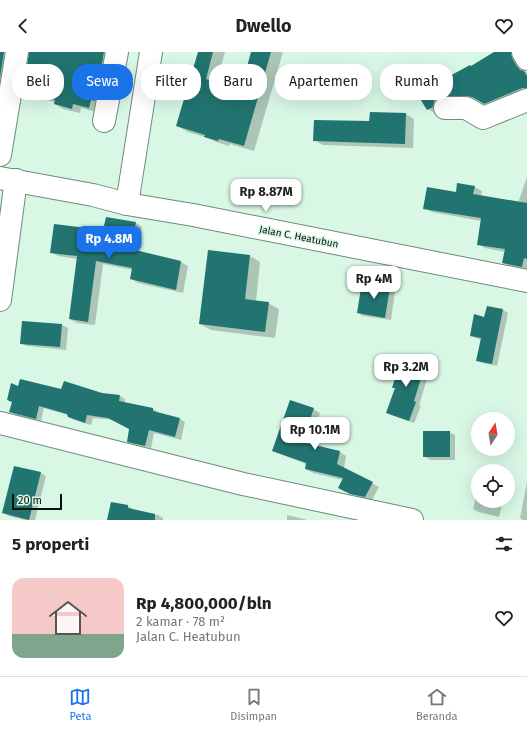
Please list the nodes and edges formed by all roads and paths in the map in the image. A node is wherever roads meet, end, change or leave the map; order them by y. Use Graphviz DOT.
graph roads {
  1 [pos="16,52"];
  2 [pos="116,52"];
  3 [pos="151,52"];
  4 [pos="523,52"];
  5 [pos="527,59"];
  6 [pos="527,100"];
  7 [pos="445,108"];
  8 [pos="104,121"];
  9 [pos="0,155"];
  10 [pos="8,179"];
  11 [pos="127,204"];
  12 [pos="527,281"];
  13 [pos="0,300"];
  14 [pos="0,423"];
  15 [pos="412,520"];
  1 -- 9 [label="street"];
  2 -- 8 [label="street"];
  3 -- 11 [label="street"];
  4 -- 5 [label="street"];
  6 -- 7 [label="street"];
  10 -- 11 [label="street, Jalan C. Heatubun"];
  10 -- 13 [label="street"];
  11 -- 12 [label="street, Jalan C. Heatubun"];
  14 -- 15 [label="street"];
}
